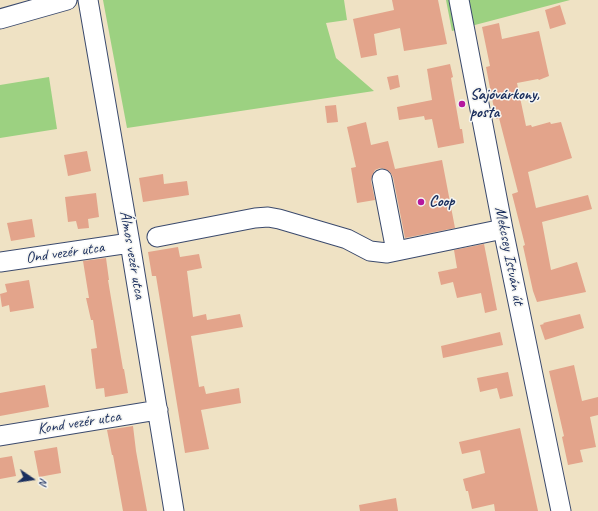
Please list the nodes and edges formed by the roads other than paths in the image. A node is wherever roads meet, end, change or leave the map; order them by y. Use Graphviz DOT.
graph roads {
  1 [pos="67,0"];
  2 [pos="88,0"];
  3 [pos="459,0"];
  4 [pos="0,19"];
  5 [pos="382,178"];
  6 [pos="503,229"];
  7 [pos="157,237"];
  8 [pos="130,243"];
  9 [pos="396,251"];
  10 [pos="0,262"];
  11 [pos="158,410"];
  12 [pos="0,436"];
  13 [pos="174,511"];
  14 [pos="561,511"];
  1 -- 4 [label="street"];
  2 -- 8 [label="street, Álmos vezér utca"];
  3 -- 6 [label="street, Mekcsey István út"];
  5 -- 9 [label="street"];
  6 -- 9 [label="street"];
  6 -- 14 [label="street, Mekcsey István út"];
  7 -- 9 [label="street"];
  8 -- 10 [label="street, Ond vezér utca"];
  8 -- 11 [label="street, Álmos vezér utca"];
  11 -- 12 [label="street, Kond vezér utca"];
  11 -- 13 [label="street, Álmos vezér utca"];
}
